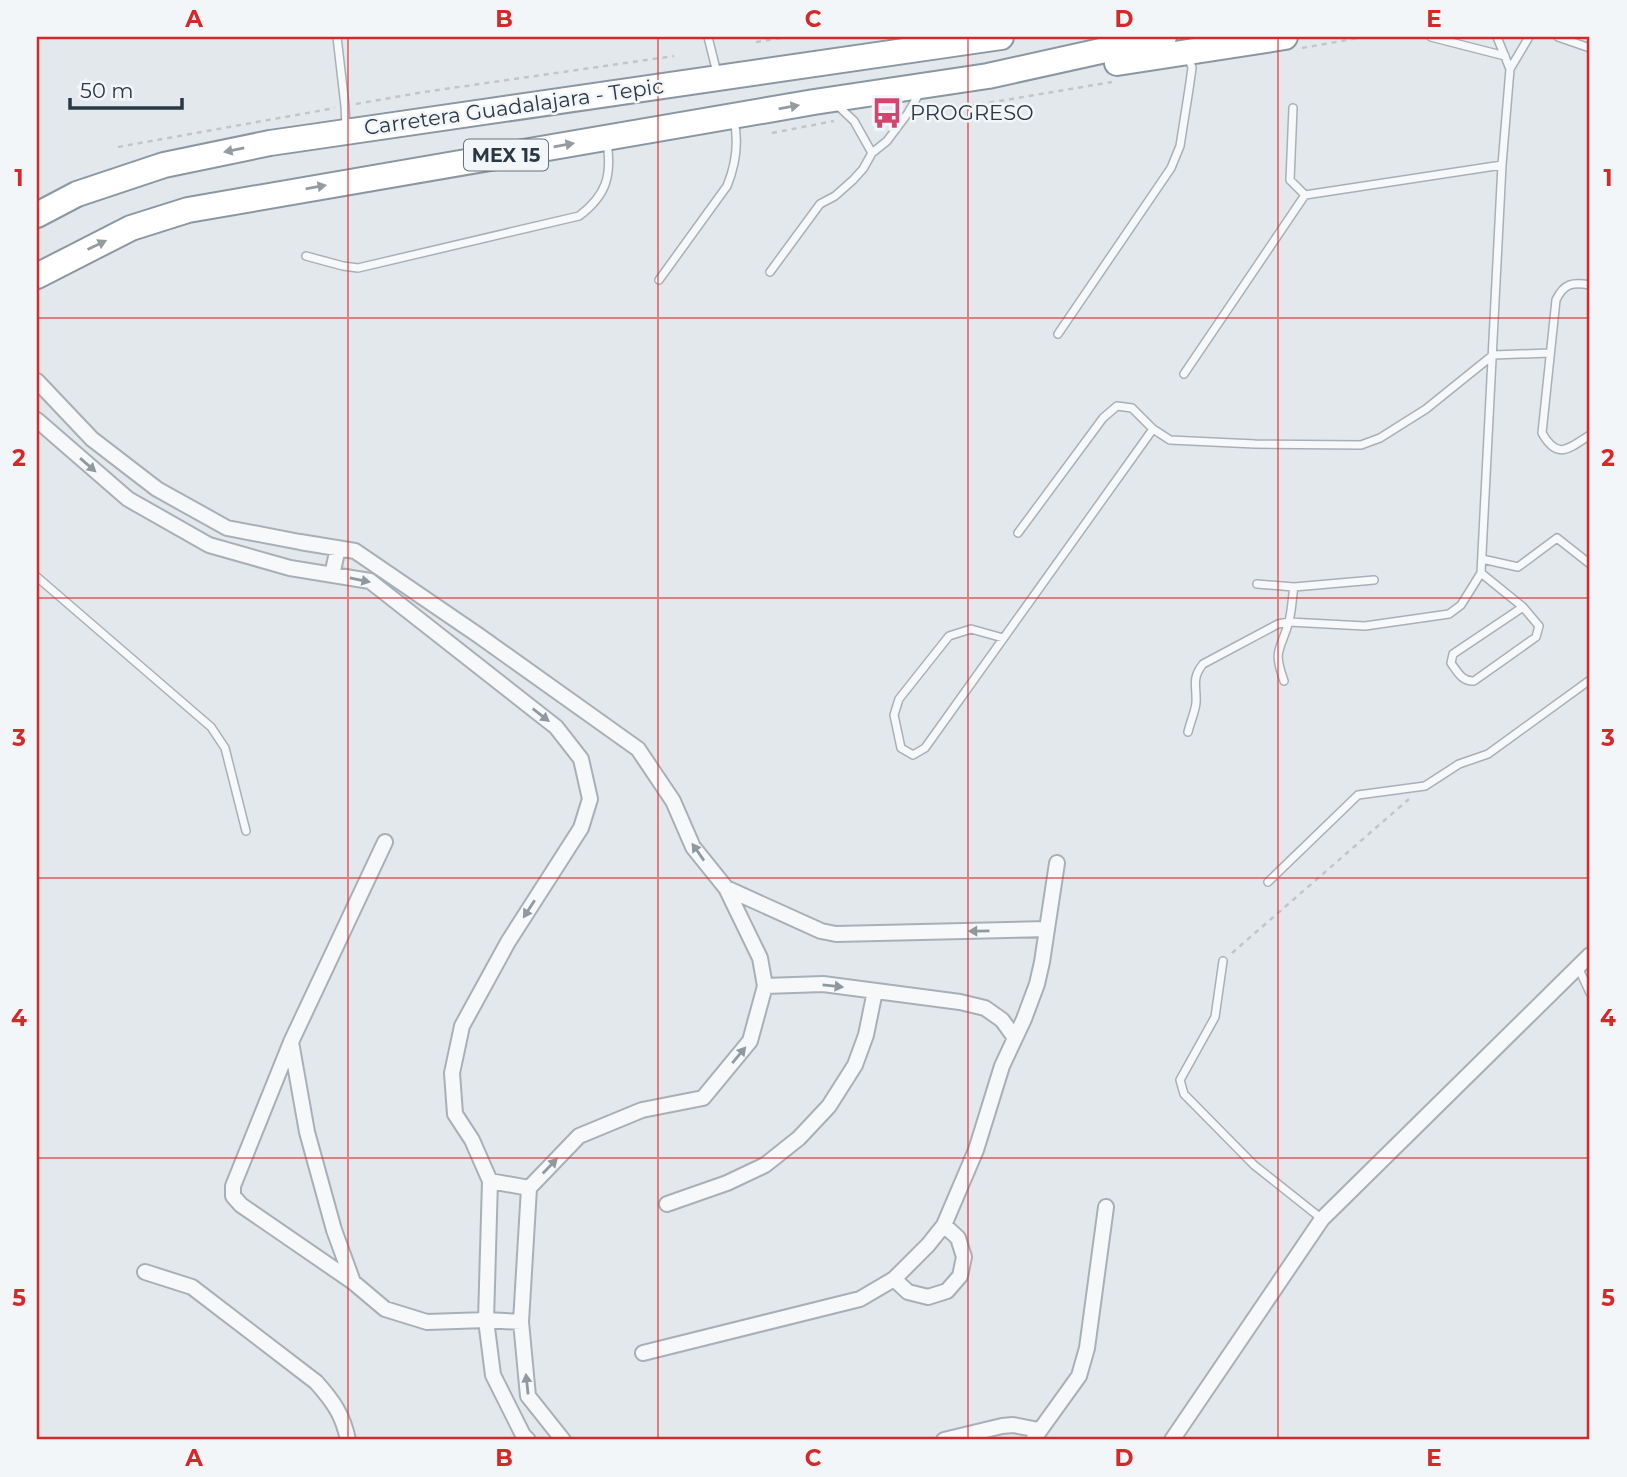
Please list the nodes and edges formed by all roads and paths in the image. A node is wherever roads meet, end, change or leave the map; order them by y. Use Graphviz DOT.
graph roads {
  1 [pos="337,37"];
  2 [pos="708,37"];
  3 [pos="787,37"];
  4 [pos="910,37"];
  5 [pos="1001,37"];
  6 [pos="1164,37"];
  7 [pos="1285,37"];
  8 [pos="1431,37"];
  9 [pos="1497,37"];
  10 [pos="1529,37"];
  11 [pos="1558,37"];
  12 [pos="756,42"];
  13 [pos="1590,48"];
  14 [pos="1187,52"];
  15 [pos="674,56"];
  16 [pos="1505,56"];
  17 [pos="811,64"];
  18 [pos="1510,69"];
  19 [pos="988,76"];
  20 [pos="718,78"];
  21 [pos="923,86"];
  22 [pos="1084,88"];
  23 [pos="345,106"];
  24 [pos="1293,108"];
  25 [pos="833,110"];
  26 [pos="940,111"];
  27 [pos="733,116"];
  28 [pos="346,132"];
  29 [pos="772,133"];
  30 [pos="607,138"];
  31 [pos="118,147"];
  32 [pos="872,153"];
  33 [pos="1503,165"];
  34 [pos="1305,195"];
  35 [pos="37,215"];
  36 [pos="306,257"];
  37 [pos="769,272"];
  38 [pos="37,276"];
  39 [pos="659,279"];
  40 [pos="1590,285"];
  41 [pos="1058,334"];
  42 [pos="1549,353"];
  43 [pos="1493,355"];
  44 [pos="1184,374"];
  45 [pos="37,381"];
  46 [pos="37,420"];
  47 [pos="1153,429"];
  48 [pos="1590,435"];
  49 [pos="142,477"];
  50 [pos="128,499"];
  51 [pos="1018,533"];
  52 [pos="272,537"];
  53 [pos="338,548"];
  54 [pos="1482,559"];
  55 [pos="265,561"];
  56 [pos="1590,564"];
  57 [pos="1481,573"];
  58 [pos="332,575"];
  59 [pos="37,578"];
  60 [pos="1374,580"];
  61 [pos="1257,584"];
  62 [pos="1294,587"];
  63 [pos="1523,607"];
  64 [pos="1289,622"];
  65 [pos="478,635"];
  66 [pos="1003,638"];
  67 [pos="465,656"];
  68 [pos="1590,680"];
  69 [pos="1284,681"];
  70 [pos="1188,732"];
  71 [pos="1425,786"];
  72 [pos="246,831"];
  73 [pos="385,842"];
  74 [pos="1057,863"];
  75 [pos="1268,882"];
  76 [pos="726,888"];
  77 [pos="1047,929"];
  78 [pos="1590,955"];
  79 [pos="1223,961"];
  80 [pos="1578,967"];
  81 [pos="765,986"];
  82 [pos="875,991"];
  83 [pos="1590,993"];
  84 [pos="1015,1038"];
  85 [pos="291,1042"];
  86 [pos="490,1181"];
  87 [pos="528,1188"];
  88 [pos="667,1204"];
  89 [pos="1106,1207"];
  90 [pos="1322,1219"];
  91 [pos="944,1225"];
  92 [pos="145,1272"];
  93 [pos="894,1279"];
  94 [pos="353,1282"];
  95 [pos="486,1321"];
  96 [pos="521,1322"];
  97 [pos="643,1353"];
  98 [pos="1036,1435"];
  99 [pos="348,1440"];
  100 [pos="528,1440"];
  101 [pos="563,1440"];
  102 [pos="944,1440"];
  103 [pos="1172,1440"];
  1 -- 23 [label="lane"];
  2 -- 20 [label="lane"];
  3 -- 12 [label="path"];
  4 -- 17 [label="highway"];
  5 -- 17 [label="highway, Carretera Guadalajara - Tepic / MEX 15"];
  6 -- 19 [label="highway, Carretera Guadalajara - Tepic / MEX 15"];
  7 -- 14 [label="highway"];
  8 -- 16 [label="lane"];
  9 -- 16 [label="lane"];
  10 -- 18 [label="lane"];
  11 -- 13 [label="lane"];
  14 -- 19 [label="highway"];
  14 -- 41 [label="lane"];
  15 -- 23 [label="path"];
  16 -- 18 [label="lane"];
  17 -- 20 [label="highway, Carretera Guadalajara - Tepic / MEX 15"];
  18 -- 33 [label="lane"];
  19 -- 21 [label="highway, Carretera Guadalajara - Tepic / MEX 15"];
  20 -- 28 [label="highway, Carretera Guadalajara - Tepic / MEX 15"];
  21 -- 25 [label="highway, Carretera Guadalajara - Tepic / MEX 15"];
  21 -- 32 [label="lane"];
  22 -- 26 [label="path"];
  23 -- 28 [label="lane"];
  23 -- 31 [label="path"];
  24 -- 34 [label="lane"];
  27 -- 25 [label="highway, Carretera Guadalajara - Tepic / MEX 15, one-way"];
  25 -- 29 [label="path"];
  25 -- 32 [label="lane"];
  27 -- 30 [label="highway, Carretera Guadalajara - Tepic / MEX 15"];
  27 -- 39 [label="lane"];
  28 -- 35 [label="highway, Carretera Guadalajara - Tepic / MEX 15, one-way"];
  30 -- 36 [label="lane"];
  38 -- 30 [label="highway, Carretera Guadalajara - Tepic / MEX 15, one-way"];
  32 -- 37 [label="lane"];
  33 -- 34 [label="lane"];
  33 -- 43 [label="lane"];
  34 -- 44 [label="lane"];
  40 -- 42 [label="lane"];
  42 -- 43 [label="lane"];
  42 -- 48 [label="lane"];
  43 -- 47 [label="lane"];
  43 -- 54 [label="lane"];
  45 -- 49 [label="street"];
  46 -- 50 [label="street, one-way"];
  47 -- 51 [label="lane"];
  47 -- 66 [label="lane"];
  49 -- 50 [label="street"];
  49 -- 52 [label="street"];
  50 -- 55 [label="street"];
  52 -- 53 [label="street"];
  52 -- 55 [label="street"];
  53 -- 58 [label="street"];
  53 -- 65 [label="street"];
  54 -- 56 [label="lane"];
  54 -- 57 [label="lane"];
  55 -- 58 [label="street"];
  57 -- 63 [label="lane"];
  57 -- 64 [label="lane"];
  58 -- 67 [label="street, one-way"];
  59 -- 72 [label="lane"];
  60 -- 62 [label="lane"];
  61 -- 62 [label="lane"];
  62 -- 64 [label="lane"];
  63 -- 63 [label="lane"];
  64 -- 69 [label="lane"];
  64 -- 70 [label="lane"];
  65 -- 67 [label="street"];
  76 -- 65 [label="street, one-way"];
  66 -- 66 [label="lane"];
  67 -- 86 [label="street, one-way"];
  68 -- 71 [label="lane"];
  71 -- 75 [label="lane"];
  71 -- 79 [label="path"];
  73 -- 85 [label="street"];
  74 -- 77 [label="street"];
  77 -- 76 [label="street, one-way"];
  76 -- 81 [label="street"];
  77 -- 84 [label="street"];
  78 -- 80 [label="street"];
  79 -- 90 [label="lane"];
  80 -- 83 [label="lane"];
  80 -- 90 [label="street"];
  81 -- 82 [label="street, one-way"];
  87 -- 81 [label="street, one-way"];
  82 -- 84 [label="street"];
  82 -- 88 [label="street"];
  84 -- 91 [label="street"];
  85 -- 94 [label="street"];
  85 -- 94 [label="street"];
  86 -- 87 [label="street"];
  86 -- 95 [label="street"];
  87 -- 96 [label="street"];
  89 -- 98 [label="street"];
  90 -- 103 [label="street"];
  91 -- 93 [label="street"];
  91 -- 93 [label="street"];
  92 -- 99 [label="street"];
  93 -- 97 [label="street"];
  94 -- 95 [label="street"];
  95 -- 96 [label="street"];
  95 -- 100 [label="street"];
  101 -- 96 [label="street, one-way"];
  98 -- 102 [label="street"];
}
